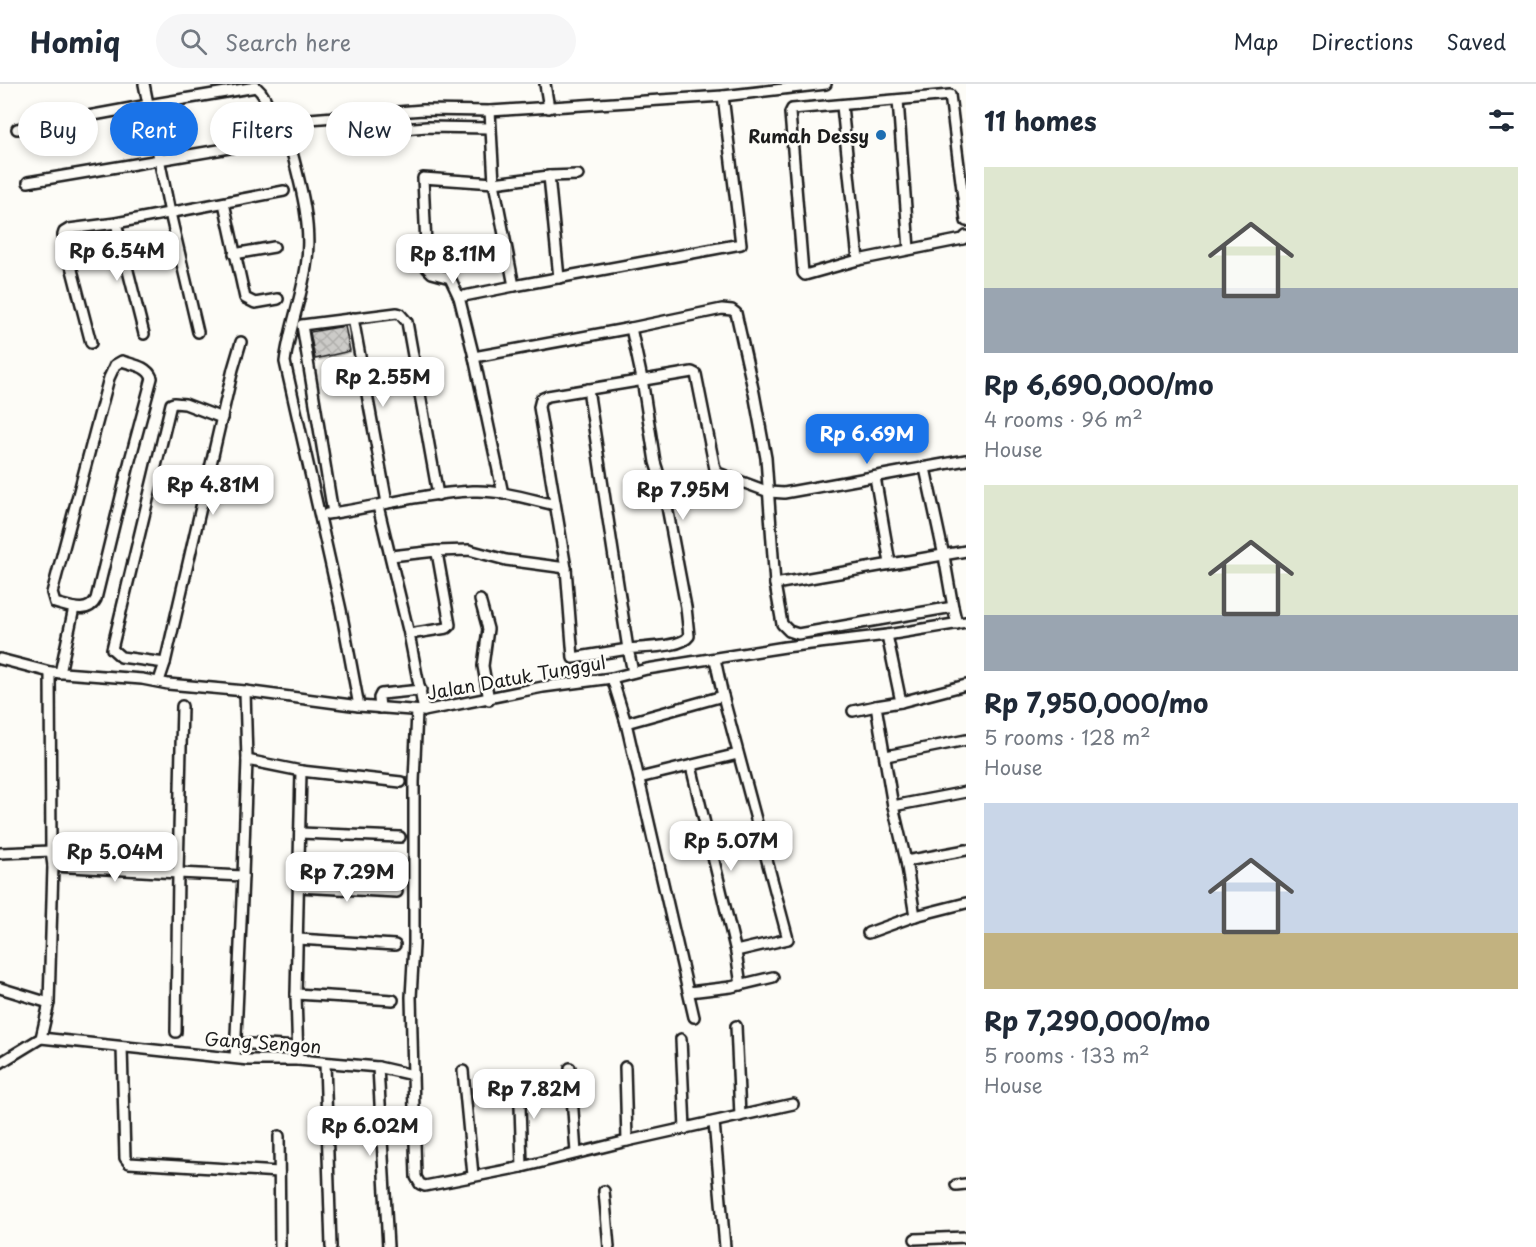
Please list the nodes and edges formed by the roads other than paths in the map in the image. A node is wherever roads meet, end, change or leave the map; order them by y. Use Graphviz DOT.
graph roads {
  1 [pos="144,84"];
  2 [pos="545,84"];
  3 [pos="826,84"];
  4 [pos="948,84"];
  5 [pos="799,86"];
  6 [pos="950,95"];
  7 [pos="723,96"];
  8 [pos="898,100"];
  9 [pos="147,102"];
  10 [pos="166,102"];
  11 [pos="265,102"];
  12 [pos="842,106"];
  13 [pos="549,108"];
  14 [pos="490,111"];
  15 [pos="110,112"];
  16 [pos="314,119"];
  17 [pos="412,128"];
  18 [pos="490,128"];
  19 [pos="17,129"];
  20 [pos="962,148"];
  21 [pos="210,151"];
  22 [pos="158,156"];
  23 [pos="292,156"];
  24 [pos="159,159"];
  25 [pos="578,175"];
  26 [pos="549,176"];
  27 [pos="28,182"];
  28 [pos="494,183"];
  29 [pos="284,191"];
  30 [pos="224,203"];
  31 [pos="170,213"];
  32 [pos="966,221"];
  33 [pos="116,222"];
  34 [pos="966,236"];
  35 [pos="274,247"];
  36 [pos="909,249"];
  37 [pos="234,254"];
  38 [pos="858,260"];
  39 [pos="559,278"];
  40 [pos="514,286"];
  41 [pos="459,297"];
  42 [pos="278,299"];
  43 [pos="353,318"];
  44 [pos="630,328"];
  45 [pos="198,332"];
  46 [pos="144,334"];
  47 [pos="241,342"];
  48 [pos="91,343"];
  49 [pos="474,357"];
  50 [pos="642,379"];
  51 [pos="588,389"];
  52 [pos="222,418"];
  53 [pos="966,460"];
  54 [pos="925,468"];
  55 [pos="875,477"];
  56 [pos="769,492"];
  57 [pos="503,494"];
  58 [pos="438,495"];
  59 [pos="382,504"];
  60 [pos="555,505"];
  61 [pos="333,513"];
  62 [pos="319,515"];
  63 [pos="436,551"];
  64 [pos="966,551"];
  65 [pos="391,556"];
  66 [pos="944,556"];
  67 [pos="890,563"];
  68 [pos="566,568"];
  69 [pos="775,584"];
  70 [pos="480,600"];
  71 [pos="953,607"];
  72 [pos="74,608"];
  73 [pos="961,623"];
  74 [pos="409,634"];
  75 [pos="886,635"];
  76 [pos="628,649"];
  77 [pos="715,658"];
  78 [pos="0,659"];
  79 [pos="165,663"];
  80 [pos="50,672"];
  81 [pos="633,672"];
  82 [pos="60,673"];
  83 [pos="612,678"];
  84 [pos="159,681"];
  85 [pos="966,685"];
  86 [pos="421,690"];
  87 [pos="245,691"];
  88 [pos="723,696"];
  89 [pos="489,700"];
  90 [pos="901,702"];
  91 [pos="182,706"];
  92 [pos="359,706"];
  93 [pos="876,706"];
  94 [pos="380,708"];
  95 [pos="421,711"];
  96 [pos="853,711"];
  97 [pos="626,723"];
  98 [pos="966,740"];
  99 [pos="738,754"];
  100 [pos="886,756"];
  101 [pos="247,760"];
  102 [pos="691,766"];
  103 [pos="301,771"];
  104 [pos="639,778"];
  105 [pos="401,782"];
  106 [pos="966,792"];
  107 [pos="893,806"];
  108 [pos="300,833"];
  109 [pos="400,837"];
  110 [pos="966,850"];
  111 [pos="51,851"];
  112 [pos="0,853"];
  113 [pos="906,861"];
  114 [pos="53,866"];
  115 [pos="178,873"];
  116 [pos="243,876"];
  117 [pos="298,887"];
  118 [pos="397,892"];
  119 [pos="966,903"];
  120 [pos="915,916"];
  121 [pos="868,933"];
  122 [pos="298,939"];
  123 [pos="395,945"];
  124 [pos="736,951"];
  125 [pos="773,977"];
  126 [pos="741,985"];
  127 [pos="0,988"];
  128 [pos="689,993"];
  129 [pos="296,994"];
  130 [pos="393,1000"];
  131 [pos="49,1003"];
  132 [pos="694,1017"];
  133 [pos="736,1026"];
  134 [pos="176,1032"];
  135 [pos="41,1038"];
  136 [pos="681,1040"];
  137 [pos="235,1043"];
  138 [pos="122,1047"];
  139 [pos="298,1047"];
  140 [pos="235,1058"];
  141 [pos="298,1060"];
  142 [pos="0,1063"];
  143 [pos="324,1063"];
  144 [pos="378,1066"];
  145 [pos="625,1067"];
  146 [pos="570,1068"];
  147 [pos="463,1071"];
  148 [pos="413,1075"];
  149 [pos="519,1075"];
  150 [pos="793,1104"];
  151 [pos="740,1116"];
  152 [pos="714,1122"];
  153 [pos="685,1129"];
  154 [pos="279,1136"];
  155 [pos="627,1141"];
  156 [pos="576,1153"];
  157 [pos="522,1167"];
  158 [pos="279,1172"];
  159 [pos="473,1175"];
  160 [pos="604,1191"];
  161 [pos="966,1237"];
  162 [pos="915,1239"];
  163 [pos="280,1247"];
  164 [pos="331,1247"];
  165 [pos="388,1247"];
  166 [pos="609,1247"];
  167 [pos="725,1247"];
  1 -- 9 [label="street"];
  2 -- 13 [label="street"];
  3 -- 5 [label="street"];
  4 -- 6 [label="street"];
  5 -- 7 [label="street"];
  6 -- 8 [label="street"];
  6 -- 20 [label="street"];
  7 -- 13 [label="street"];
  7 -- 39 [label="street"];
  8 -- 12 [label="street"];
  8 -- 36 [label="street"];
  10 -- 11 [label="street"];
  12 -- 38 [label="street"];
  12 -- 38 [label="street"];
  13 -- 14 [label="street"];
  14 -- 16 [label="street"];
  14 -- 18 [label="street"];
  15 -- 19 [label="street"];
  17 -- 18 [label="street"];
  18 -- 28 [label="street"];
  20 -- 32 [label="street"];
  21 -- 24 [label="street"];
  22 -- 24 [label="street"];
  23 -- 62 [label="street"];
  24 -- 27 [label="street"];
  24 -- 31 [label="street"];
  25 -- 26 [label="street"];
  26 -- 28 [label="street"];
  26 -- 39 [label="street"];
  28 -- 40 [label="street"];
  28 -- 41 [label="street"];
  29 -- 30 [label="street"];
  30 -- 31 [label="street"];
  30 -- 37 [label="street"];
  31 -- 33 [label="street"];
  31 -- 45 [label="street"];
  33 -- 46 [label="street"];
  33 -- 48 [label="street"];
  34 -- 36 [label="street"];
  35 -- 37 [label="street"];
  36 -- 38 [label="street"];
  37 -- 42 [label="street"];
  39 -- 40 [label="street"];
  40 -- 41 [label="street"];
  41 -- 49 [label="street"];
  43 -- 58 [label="street"];
  43 -- 59 [label="street"];
  43 -- 61 [label="street"];
  44 -- 49 [label="street"];
  44 -- 50 [label="street"];
  44 -- 56 [label="street"];
  47 -- 52 [label="street"];
  49 -- 57 [label="street"];
  50 -- 51 [label="street"];
  50 -- 56 [label="street"];
  50 -- 76 [label="street"];
  51 -- 60 [label="street"];
  51 -- 76 [label="street"];
  52 -- 79 [label="street"];
  52 -- 79 [label="street"];
  53 -- 54 [label="street"];
  54 -- 55 [label="street"];
  54 -- 66 [label="street"];
  55 -- 56 [label="street"];
  55 -- 67 [label="street"];
  56 -- 69 [label="street"];
  57 -- 58 [label="street"];
  57 -- 60 [label="street"];
  58 -- 59 [label="street"];
  59 -- 61 [label="street"];
  59 -- 65 [label="street"];
  60 -- 68 [label="street"];
  61 -- 62 [label="street"];
  62 -- 92 [label="street"];
  63 -- 65 [label="street"];
  63 -- 68 [label="street"];
  63 -- 74 [label="street"];
  64 -- 66 [label="street"];
  65 -- 74 [label="street"];
  66 -- 67 [label="street"];
  66 -- 71 [label="street"];
  67 -- 69 [label="street"];
  68 -- 76 [label="street"];
  69 -- 71 [label="street"];
  70 -- 89 [label="street"];
  71 -- 73 [label="street"];
  72 -- 72 [label="street"];
  72 -- 82 [label="street"];
  73 -- 75 [label="street, Jalan Datuk Tunggul"];
  74 -- 86 [label="street"];
  75 -- 77 [label="street, Jalan Datuk Tunggul"];
  75 -- 90 [label="street"];
  76 -- 81 [label="street"];
  77 -- 81 [label="street, Jalan Datuk Tunggul"];
  77 -- 88 [label="street"];
  78 -- 80 [label="street, Jalan Datuk Tunggul"];
  79 -- 84 [label="street"];
  80 -- 82 [label="street, Jalan Datuk Tunggul"];
  80 -- 111 [label="street"];
  81 -- 83 [label="street, Jalan Datuk Tunggul"];
  82 -- 84 [label="street, Jalan Datuk Tunggul"];
  83 -- 89 [label="street, Jalan Datuk Tunggul"];
  83 -- 97 [label="street"];
  84 -- 87 [label="street, Jalan Datuk Tunggul"];
  85 -- 90 [label="street"];
  86 -- 94 [label="street"];
  86 -- 95 [label="street"];
  87 -- 92 [label="street, Jalan Datuk Tunggul"];
  87 -- 101 [label="street"];
  88 -- 97 [label="street"];
  88 -- 99 [label="street"];
  89 -- 95 [label="street, Jalan Datuk Tunggul"];
  90 -- 93 [label="street"];
  91 -- 115 [label="street"];
  92 -- 94 [label="street, Jalan Datuk Tunggul"];
  93 -- 96 [label="street"];
  93 -- 100 [label="street"];
  94 -- 95 [label="street, Jalan Datuk Tunggul"];
  95 -- 148 [label="street"];
  97 -- 104 [label="street"];
  98 -- 100 [label="street"];
  99 -- 102 [label="street"];
  99 -- 124 [label="street"];
  100 -- 107 [label="street"];
  101 -- 103 [label="street"];
  101 -- 116 [label="street"];
  102 -- 104 [label="street"];
  102 -- 124 [label="street"];
  103 -- 105 [label="street"];
  103 -- 108 [label="street"];
  104 -- 128 [label="street"];
  106 -- 107 [label="street"];
  107 -- 113 [label="street"];
  108 -- 109 [label="street"];
  108 -- 117 [label="street"];
  110 -- 113 [label="street"];
  111 -- 112 [label="street"];
  111 -- 114 [label="street"];
  113 -- 120 [label="street"];
  114 -- 115 [label="street"];
  114 -- 131 [label="street"];
  115 -- 116 [label="street"];
  115 -- 134 [label="street"];
  116 -- 137 [label="street"];
  117 -- 118 [label="street"];
  117 -- 122 [label="street"];
  119 -- 120 [label="street"];
  120 -- 121 [label="street"];
  122 -- 123 [label="street"];
  122 -- 129 [label="street"];
  124 -- 126 [label="street"];
  125 -- 126 [label="street"];
  126 -- 128 [label="street"];
  127 -- 131 [label="street"];
  128 -- 132 [label="street"];
  129 -- 130 [label="street"];
  129 -- 139 [label="street"];
  131 -- 135 [label="street"];
  133 -- 151 [label="street"];
  135 -- 138 [label="street, Gang Sengon"];
  135 -- 142 [label="street"];
  136 -- 153 [label="street"];
  137 -- 139 [label="street"];
  137 -- 140 [label="street"];
  138 -- 140 [label="street, Gang Sengon"];
  138 -- 158 [label="street"];
  139 -- 141 [label="street"];
  140 -- 141 [label="street, Gang Sengon"];
  141 -- 143 [label="street, Gang Sengon"];
  143 -- 144 [label="street, Gang Sengon"];
  143 -- 164 [label="street"];
  144 -- 148 [label="street, Gang Sengon"];
  144 -- 165 [label="street"];
  145 -- 155 [label="street"];
  146 -- 156 [label="street"];
  147 -- 159 [label="street"];
  148 -- 159 [label="street"];
  149 -- 157 [label="street"];
  150 -- 151 [label="street"];
  151 -- 152 [label="street"];
  152 -- 153 [label="street"];
  152 -- 167 [label="street"];
  153 -- 155 [label="street"];
  154 -- 158 [label="street"];
  155 -- 156 [label="street"];
  156 -- 157 [label="street"];
  157 -- 159 [label="street"];
  158 -- 163 [label="street"];
  160 -- 166 [label="street"];
  161 -- 162 [label="street"];
}
